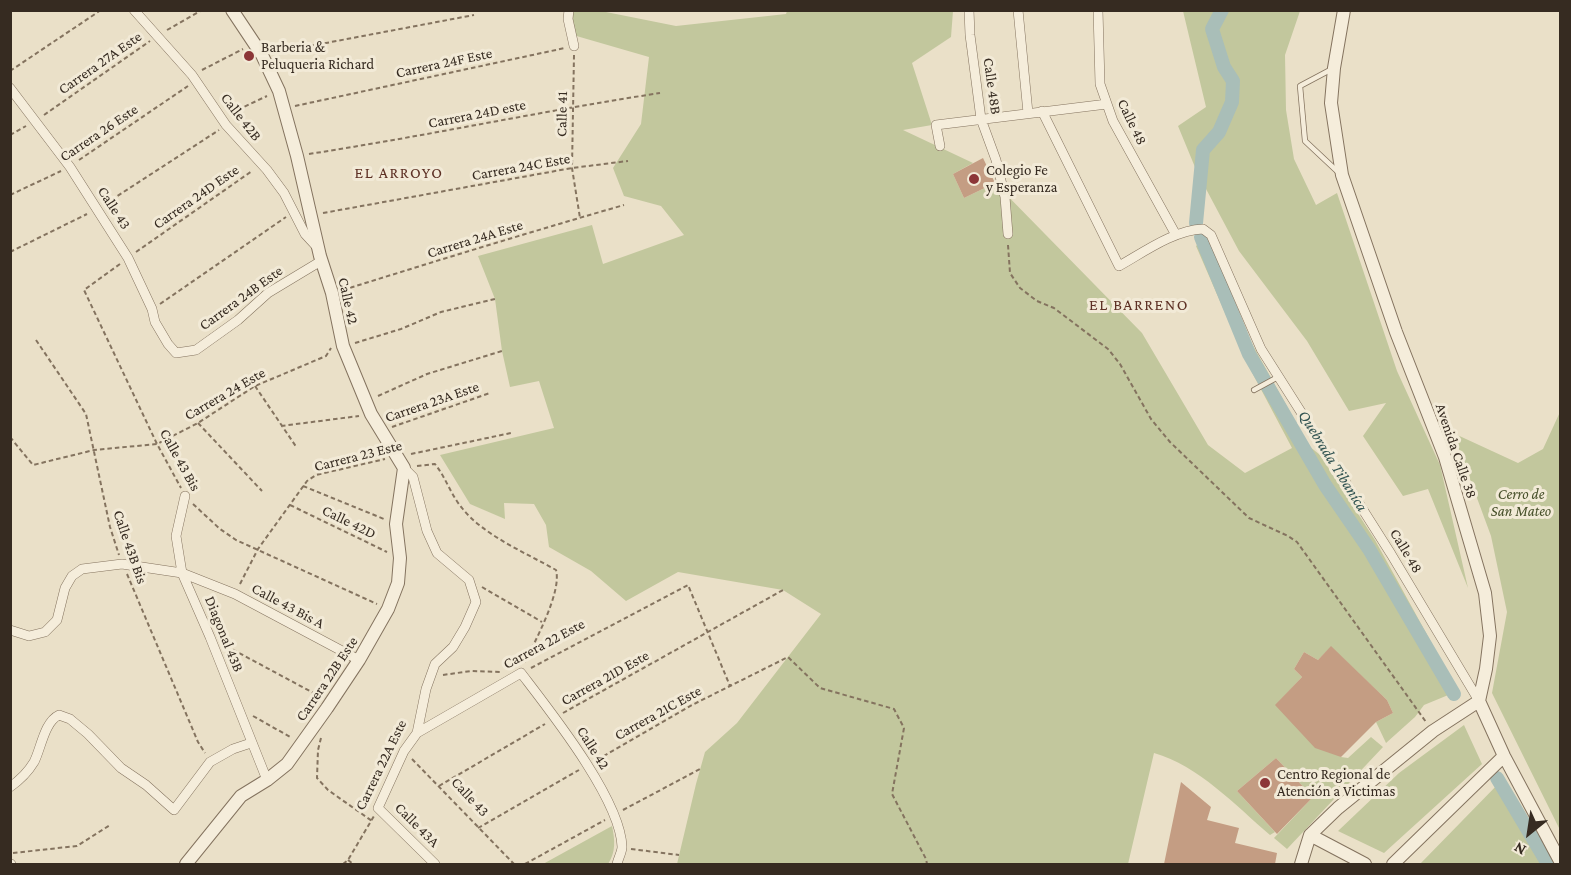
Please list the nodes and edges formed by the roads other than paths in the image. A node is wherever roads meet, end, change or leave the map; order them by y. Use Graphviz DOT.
graph roads {
  1 [pos="134,10"];
  2 [pos="232,10"];
  3 [pos="569,10"];
  4 [pos="969,10"];
  5 [pos="1018,10"];
  6 [pos="1098,10"];
  7 [pos="1344,10"];
  8 [pos="574,46"];
  9 [pos="1334,68"];
  10 [pos="10,88"];
  11 [pos="1107,104"];
  12 [pos="1042,111"];
  13 [pos="1028,113"];
  14 [pos="981,119"];
  15 [pos="940,146"];
  16 [pos="1342,175"];
  17 [pos="1008,234"];
  18 [pos="1176,235"];
  19 [pos="318,247"];
  20 [pos="321,261"];
  21 [pos="176,353"];
  22 [pos="1279,377"];
  23 [pos="1254,390"];
  24 [pos="404,468"];
  25 [pos="185,496"];
  26 [pos="182,573"];
  27 [pos="469,580"];
  28 [pos="10,630"];
  29 [pos="359,660"];
  30 [pos="520,673"];
  31 [pos="1479,701"];
  32 [pos="417,733"];
  33 [pos="251,743"];
  34 [pos="1504,756"];
  35 [pos="267,780"];
  36 [pos="10,787"];
  37 [pos="378,808"];
  38 [pos="1311,835"];
  39 [pos="1560,861"];
  40 [pos="186,864"];
  41 [pos="435,864"];
  42 [pos="617,864"];
  43 [pos="1301,864"];
  44 [pos="1365,864"];
  45 [pos="1393,864"];
  1 -- 19 [label="street, Calle 42B"];
  2 -- 19 [label="street, Calle 42"];
  3 -- 8 [label="street"];
  4 -- 14 [label="street, Calle 48B"];
  5 -- 13 [label="street"];
  6 -- 11 [label="street, Calle 48"];
  7 -- 9 [label="street, Avenida Calle 38"];
  9 -- 16 [label="street, Avenida Calle 38"];
  9 -- 16 [label="lane"];
  10 -- 21 [label="street, Calle 43"];
  11 -- 12 [label="street"];
  11 -- 18 [label="street, Calle 48"];
  12 -- 13 [label="street"];
  12 -- 18 [label="street"];
  13 -- 14 [label="street"];
  14 -- 15 [label="street"];
  14 -- 17 [label="street, Calle 48B"];
  16 -- 31 [label="street, Avenida Calle 38"];
  18 -- 22 [label="street, Calle 48"];
  19 -- 20 [label="street, Calle 42"];
  20 -- 21 [label="street, Carrera 24B Este"];
  20 -- 24 [label="street, Calle 42"];
  22 -- 23 [label="lane"];
  22 -- 31 [label="street, Calle 48"];
  24 -- 27 [label="street, Calle 42"];
  24 -- 29 [label="street, Carrera 22B Este"];
  25 -- 26 [label="street, Diagonal 43B"];
  26 -- 28 [label="street, Calle 43 Bis A"];
  26 -- 29 [label="street, Calle 43 Bis A"];
  26 -- 33 [label="street, Diagonal 43B"];
  27 -- 32 [label="street, Carrera 22A Este"];
  29 -- 35 [label="street, Carrera 22B Este"];
  30 -- 32 [label="street, Carrera 22 Este"];
  30 -- 42 [label="street, Calle 42"];
  31 -- 34 [label="street"];
  31 -- 38 [label="street"];
  32 -- 37 [label="street, Carrera 22A Este"];
  33 -- 35 [label="street, Diagonal 43B"];
  33 -- 36 [label="street"];
  34 -- 39 [label="street"];
  34 -- 45 [label="street"];
  35 -- 40 [label="street, Carrera 22B Este"];
  37 -- 41 [label="street, Calle 43A"];
  38 -- 43 [label="street"];
  38 -- 44 [label="street"];
}
